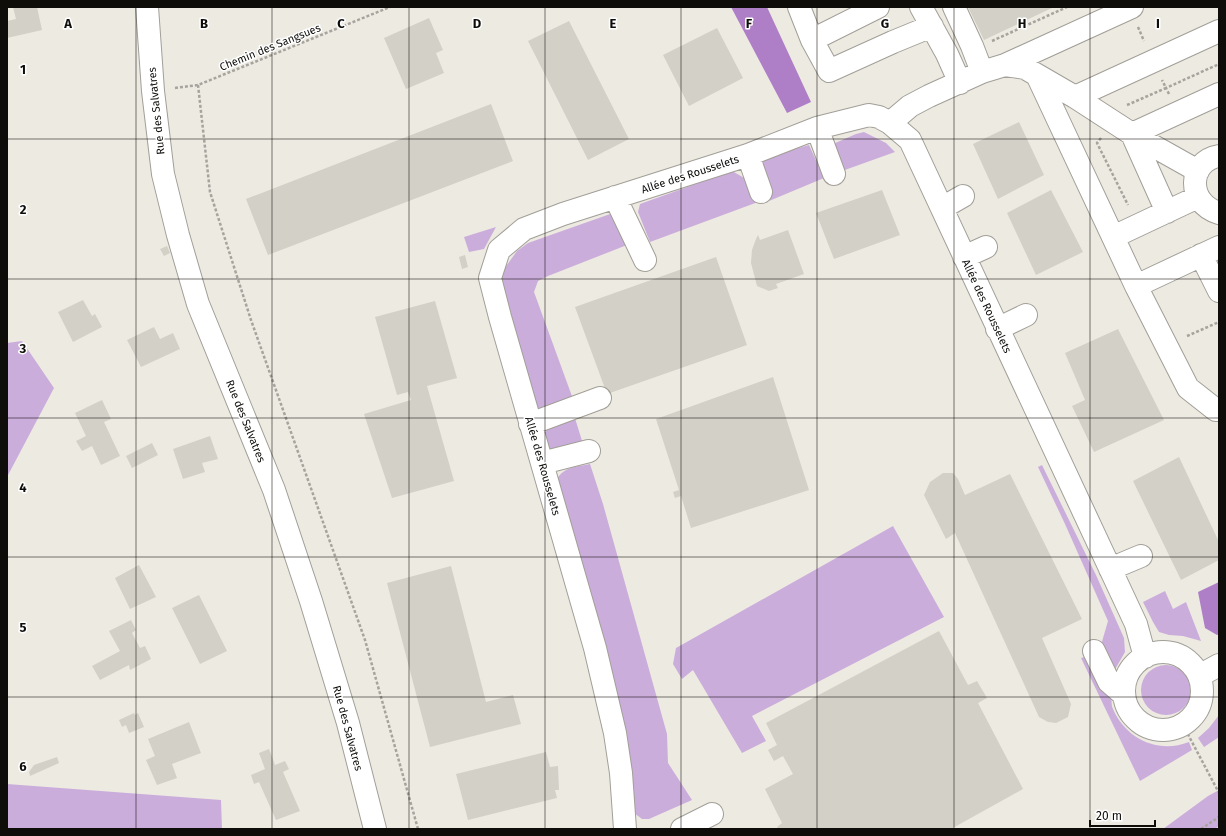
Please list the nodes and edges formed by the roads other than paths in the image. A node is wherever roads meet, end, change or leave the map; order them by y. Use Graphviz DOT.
graph roads {
  1 [pos="147,7"];
  2 [pos="799,7"];
  3 [pos="878,7"];
  4 [pos="920,7"];
  5 [pos="954,7"];
  6 [pos="1132,7"];
  7 [pos="932,26"];
  8 [pos="1219,31"];
  9 [pos="812,40"];
  10 [pos="1005,65"];
  11 [pos="982,72"];
  12 [pos="1037,75"];
  13 [pos="960,83"];
  14 [pos="1219,94"];
  15 [pos="1075,97"];
  16 [pos="890,123"];
  17 [pos="817,128"];
  18 [pos="1132,134"];
  19 [pos="748,155"];
  20 [pos="1219,156"];
  21 [pos="1198,171"];
  22 [pos="834,174"];
  23 [pos="761,192"];
  24 [pos="963,196"];
  25 [pos="615,197"];
  26 [pos="1198,198"];
  27 [pos="942,208"];
  28 [pos="1167,212"];
  29 [pos="1219,213"];
  30 [pos="1113,237"];
  31 [pos="986,247"];
  32 [pos="1210,251"];
  33 [pos="964,257"];
  34 [pos="645,260"];
  35 [pos="1136,286"];
  36 [pos="1219,291"];
  37 [pos="1026,315"];
  38 [pos="997,329"];
  39 [pos="600,398"];
  40 [pos="1218,412"];
  41 [pos="530,424"];
  42 [pos="589,451"];
  43 [pos="542,463"];
  44 [pos="1141,556"];
  45 [pos="1110,569"];
  46 [pos="1094,651"];
  47 [pos="1145,657"];
  48 [pos="1219,665"];
  49 [pos="1199,676"];
  50 [pos="1124,695"];
  51 [pos="712,814"];
  52 [pos="375,829"];
  53 [pos="625,829"];
  54 [pos="682,829"];
  1 -- 52 [label="street, Rue des Salvatres"];
  2 -- 9 [label="street"];
  3 -- 9 [label="street"];
  4 -- 7 [label="street"];
  5 -- 11 [label="street"];
  6 -- 10 [label="street"];
  7 -- 9 [label="street"];
  7 -- 13 [label="street"];
  8 -- 15 [label="street"];
  10 -- 11 [label="street"];
  10 -- 12 [label="street"];
  11 -- 13 [label="street"];
  12 -- 15 [label="street"];
  12 -- 30 [label="street"];
  13 -- 16 [label="street"];
  14 -- 18 [label="street"];
  15 -- 18 [label="street"];
  16 -- 17 [label="street, Allée des Rousselets"];
  16 -- 27 [label="street, Allée des Rousselets"];
  17 -- 19 [label="street, Allée des Rousselets"];
  17 -- 22 [label="street"];
  18 -- 21 [label="street"];
  18 -- 28 [label="street"];
  19 -- 23 [label="street"];
  19 -- 25 [label="street, Allée des Rousselets"];
  20 -- 21 [label="street"];
  21 -- 26 [label="street"];
  24 -- 27 [label="street"];
  25 -- 34 [label="street"];
  25 -- 41 [label="street, Allée des Rousselets"];
  26 -- 28 [label="street"];
  26 -- 29 [label="street"];
  27 -- 33 [label="street, Allée des Rousselets"];
  28 -- 30 [label="street"];
  30 -- 35 [label="street"];
  31 -- 33 [label="street"];
  32 -- 35 [label="street"];
  32 -- 36 [label="street"];
  33 -- 38 [label="street, Allée des Rousselets"];
  35 -- 40 [label="street"];
  37 -- 38 [label="street"];
  38 -- 45 [label="street, Allée des Rousselets"];
  39 -- 41 [label="street"];
  41 -- 43 [label="street, Allée des Rousselets"];
  42 -- 43 [label="street"];
  43 -- 53 [label="street, Allée des Rousselets"];
  44 -- 45 [label="street"];
  45 -- 47 [label="street, Allée des Rousselets"];
  46 -- 50 [label="street"];
  47 -- 49 [label="street"];
  47 -- 50 [label="street"];
  48 -- 49 [label="street"];
  49 -- 50 [label="street"];
  51 -- 54 [label="street"];
}
